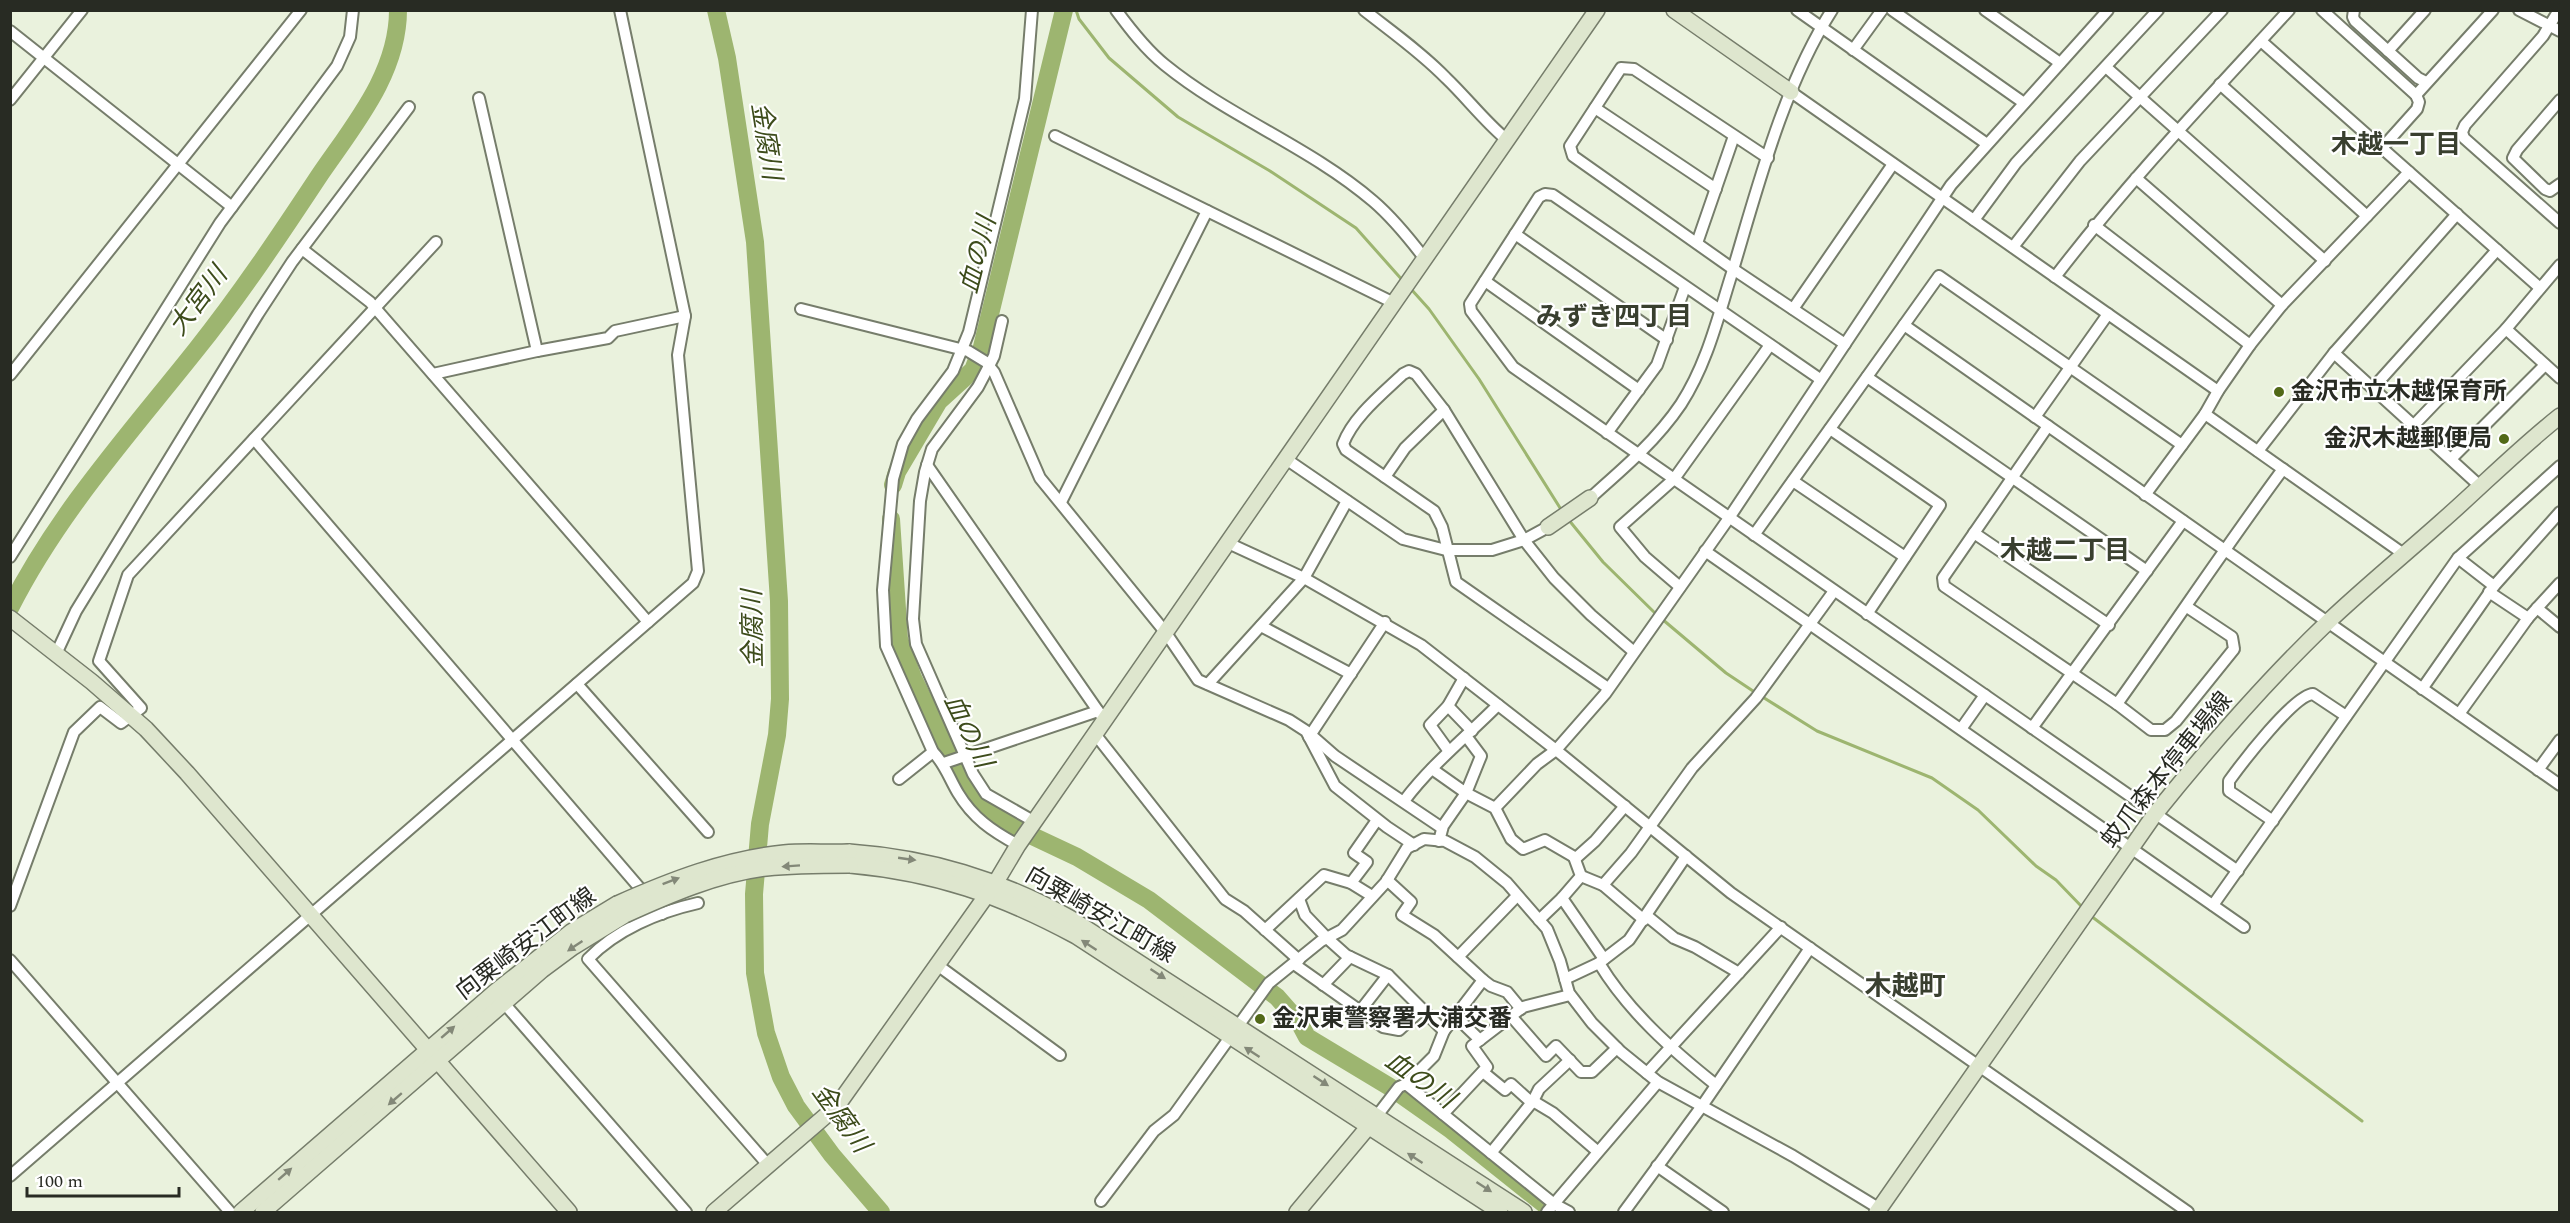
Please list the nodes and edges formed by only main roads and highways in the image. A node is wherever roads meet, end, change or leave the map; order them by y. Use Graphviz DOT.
graph roads {
  1 [pos="1597,10"];
  2 [pos="1674,10"];
  3 [pos="1791,92"];
  4 [pos="2559,416"];
  5 [pos="1590,498"];
  6 [pos="1548,527"];
  7 [pos="10,618"];
  8 [pos="991,888"];
  9 [pos="621,910"];
  10 [pos="433,1055"];
  11 [pos="1372,1122"];
  12 [pos="1879,1211"];
  13 [pos="241,1212"];
  14 [pos="263,1212"];
  15 [pos="569,1212"];
  16 [pos="714,1212"];
  17 [pos="1297,1212"];
  18 [pos="1500,1212"];
  19 [pos="1524,1212"];
  1 -- 8 [label="main road"];
  2 -- 3 [label="main road"];
  4 -- 12 [label="main road, 蚊爪森本停車場線"];
  5 -- 6 [label="main road"];
  7 -- 10 [label="main road"];
  8 -- 9 [label="main road, 向粟崎安江町線, bridge"];
  8 -- 11 [label="main road, 向粟崎安江町線"];
  8 -- 16 [label="main road"];
  9 -- 10 [label="main road, 向粟崎安江町線, one-way"];
  10 -- 9 [label="main road, 向粟崎安江町線, one-way"];
  13 -- 10 [label="main road, 向粟崎安江町線, one-way"];
  10 -- 14 [label="main road, 向粟崎安江町線, one-way"];
  10 -- 15 [label="main road"];
  11 -- 17 [label="main road"];
  18 -- 11 [label="main road, 向粟崎安江町線, one-way"];
  11 -- 19 [label="main road, 向粟崎安江町線, one-way"];
}
